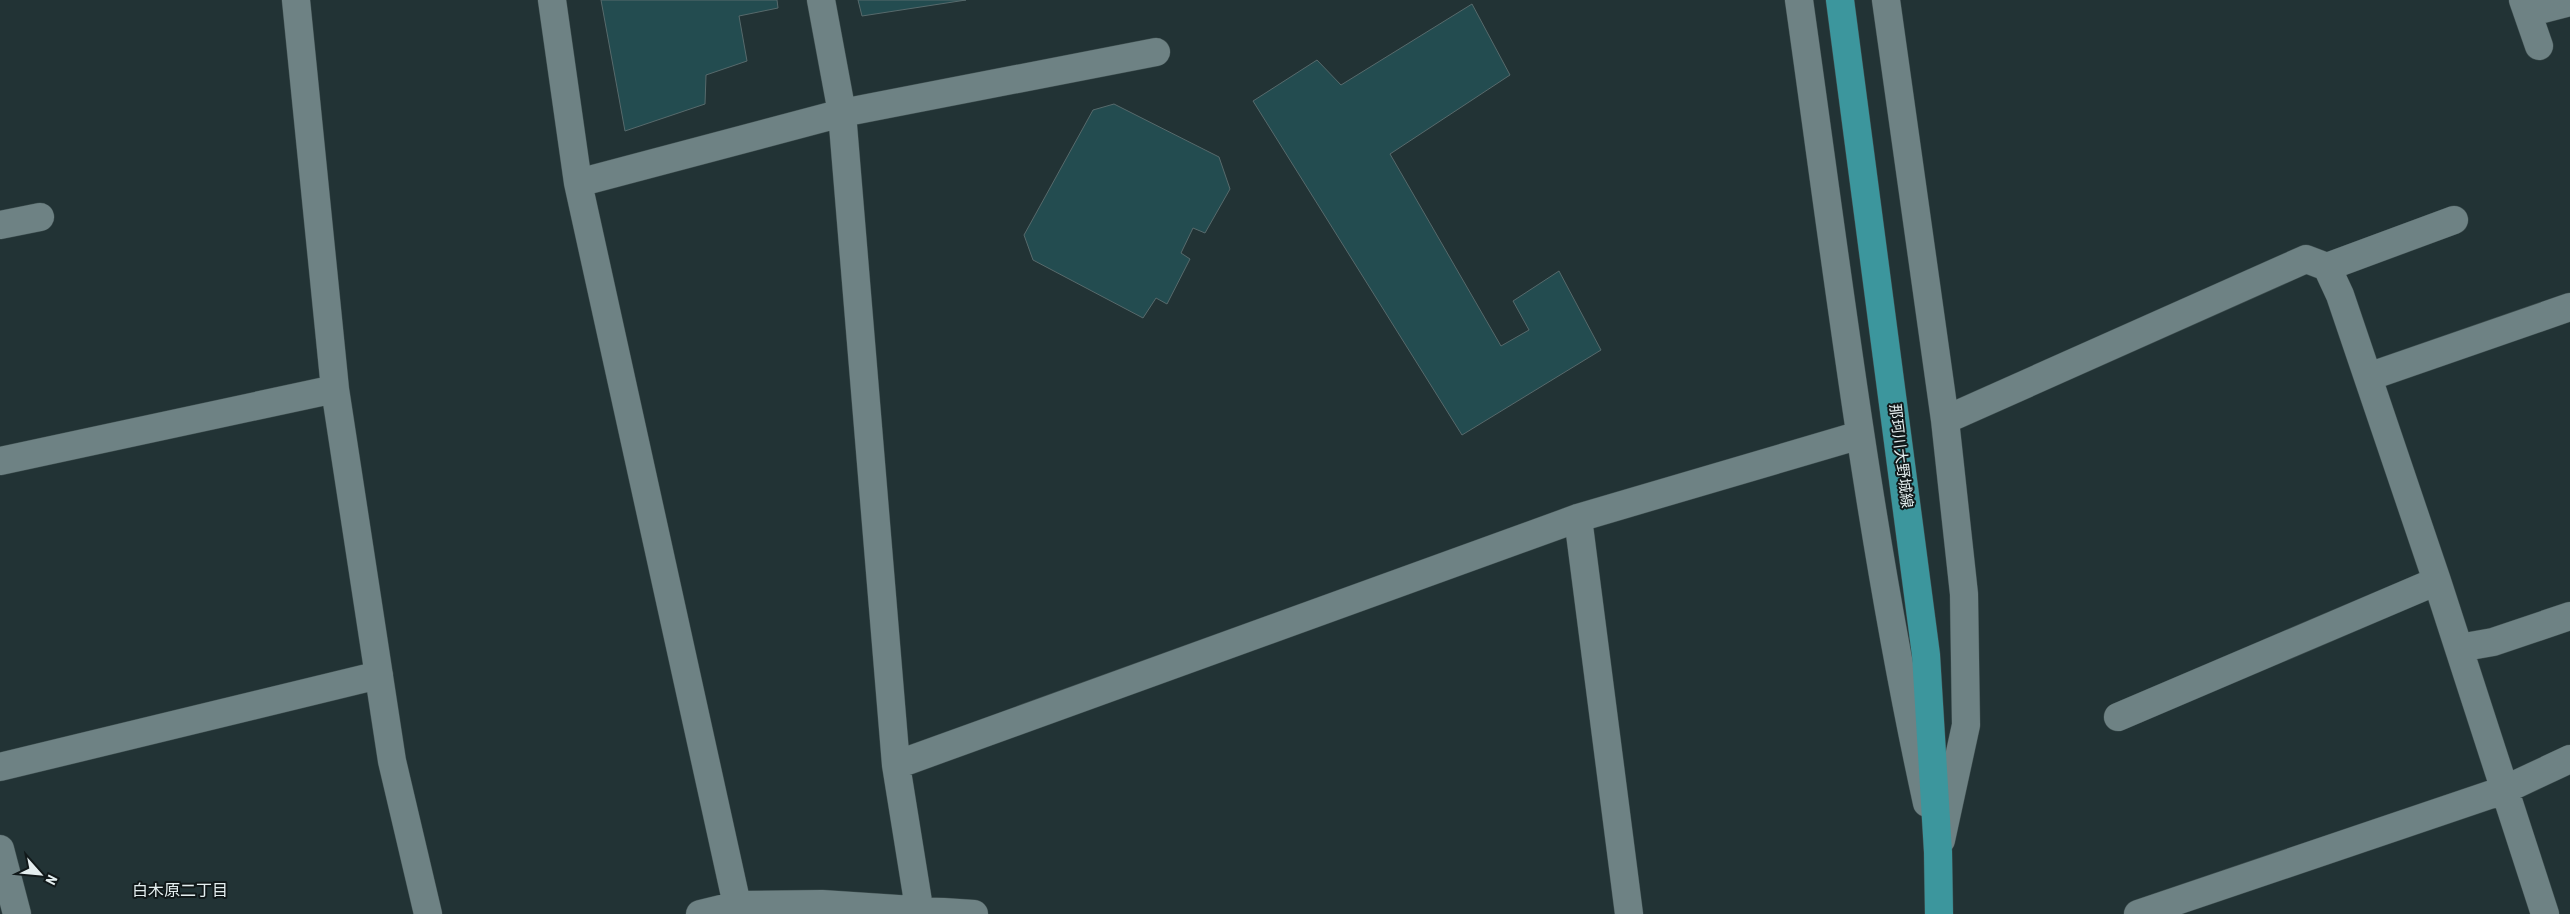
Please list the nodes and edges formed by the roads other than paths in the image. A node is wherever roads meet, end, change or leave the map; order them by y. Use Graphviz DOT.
graph roads {
  1 [pos="296,0"];
  2 [pos="552,0"];
  3 [pos="821,0"];
  4 [pos="1799,0"];
  5 [pos="1840,0"];
  6 [pos="1886,0"];
  7 [pos="2570,2"];
  8 [pos="2525,7"];
  9 [pos="2539,46"];
  10 [pos="1156,52"];
  11 [pos="842,113"];
  12 [pos="578,183"];
  13 [pos="40,217"];
  14 [pos="2454,220"];
  15 [pos="0,226"];
  16 [pos="2327,267"];
  17 [pos="2570,307"];
  18 [pos="2368,377"];
  19 [pos="335,389"];
  20 [pos="1945,420"];
  21 [pos="1860,435"];
  22 [pos="0,461"];
  23 [pos="1578,518"];
  24 [pos="2437,581"];
  25 [pos="2570,616"];
  26 [pos="2459,648"];
  27 [pos="379,675"];
  28 [pos="2118,716"];
  29 [pos="2570,759"];
  30 [pos="896,765"];
  31 [pos="0,767"];
  32 [pos="2504,790"];
  33 [pos="0,849"];
  34 [pos="1938,852"];
  35 [pos="738,910"];
  36 [pos="921,912"];
  37 [pos="17,914"];
  38 [pos="428,914"];
  39 [pos="700,914"];
  40 [pos="974,914"];
  41 [pos="1629,914"];
  42 [pos="1939,914"];
  43 [pos="2138,914"];
  44 [pos="2545,914"];
  1 -- 19 [label="street"];
  2 -- 12 [label="street"];
  3 -- 11 [label="street"];
  4 -- 21 [label="street"];
  5 -- 34 [label="main road, 那珂川大野城線"];
  6 -- 20 [label="street"];
  7 -- 8 [label="street"];
  8 -- 9 [label="street"];
  10 -- 11 [label="street"];
  11 -- 12 [label="street"];
  11 -- 30 [label="street"];
  12 -- 35 [label="street"];
  13 -- 15 [label="street"];
  14 -- 16 [label="street"];
  16 -- 18 [label="street"];
  16 -- 20 [label="street"];
  17 -- 18 [label="street"];
  18 -- 24 [label="street"];
  19 -- 22 [label="street"];
  19 -- 27 [label="street"];
  20 -- 34 [label="street"];
  21 -- 23 [label="street"];
  21 -- 34 [label="street"];
  23 -- 30 [label="street"];
  23 -- 41 [label="street"];
  24 -- 26 [label="street"];
  24 -- 28 [label="street"];
  25 -- 26 [label="street"];
  26 -- 32 [label="street"];
  27 -- 31 [label="street"];
  27 -- 38 [label="street"];
  29 -- 32 [label="street"];
  30 -- 36 [label="street"];
  32 -- 43 [label="street"];
  32 -- 44 [label="street"];
  33 -- 37 [label="street"];
  34 -- 42 [label="main road, 那珂川大野城線"];
  35 -- 36 [label="street"];
  35 -- 39 [label="street"];
  36 -- 40 [label="street"];
}
